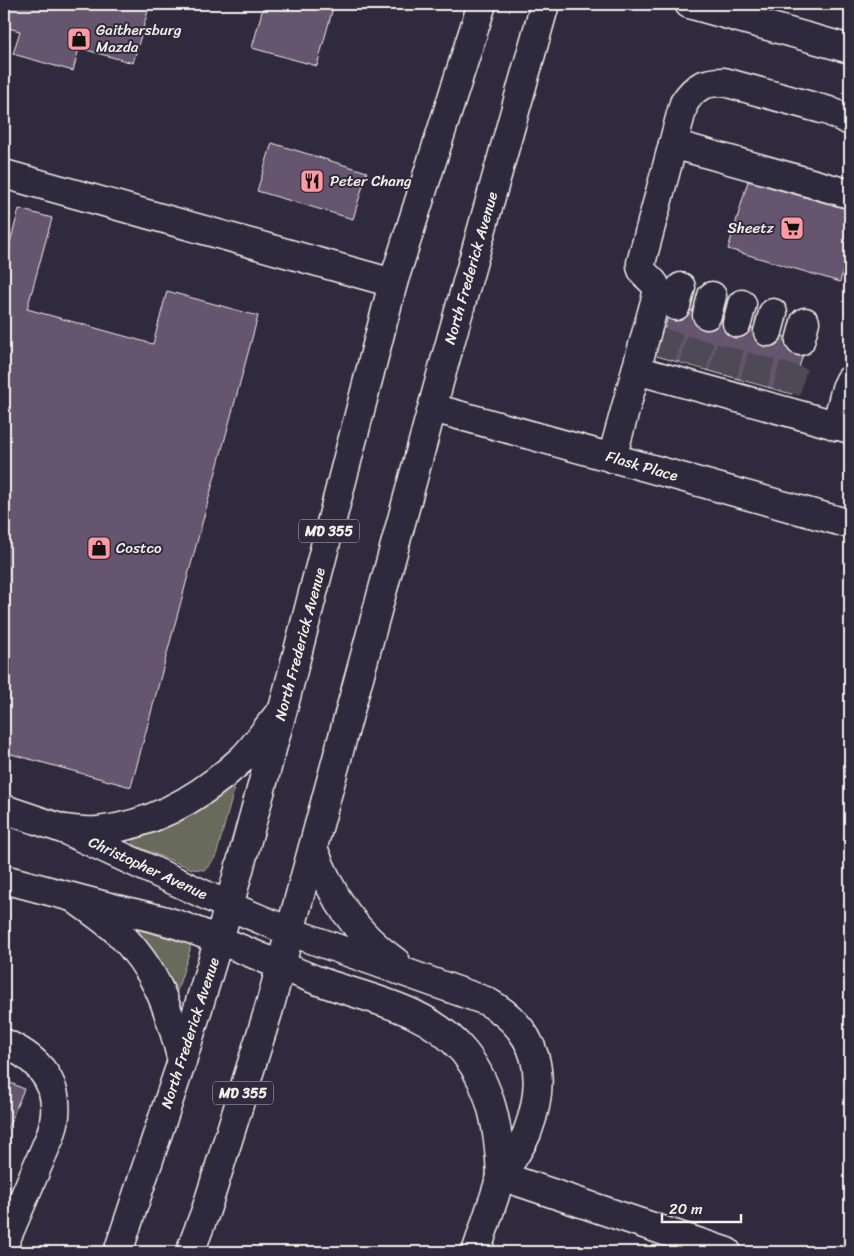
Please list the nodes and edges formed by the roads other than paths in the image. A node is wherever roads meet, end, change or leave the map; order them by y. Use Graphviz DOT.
graph roads {
  1 [pos="482,4"];
  2 [pos="546,4"];
  3 [pos="689,4"];
  4 [pos="850,49"];
  5 [pos="850,121"];
  6 [pos="673,144"];
  7 [pos="4,174"];
  8 [pos="850,194"];
  9 [pos="392,282"];
  10 [pos="652,368"];
  11 [pos="850,380"];
  12 [pos="433,408"];
  13 [pos="843,428"];
  14 [pos="612,458"];
  15 [pos="850,524"];
  16 [pos="283,709"];
  17 [pos="4,809"];
  18 [pos="63,829"];
  19 [pos="313,848"];
  20 [pos="4,879"];
  21 [pos="74,898"];
  22 [pos="229,906"];
  23 [pos="291,932"];
  24 [pos="219,940"];
  25 [pos="282,966"];
  26 [pos="414,975"];
  27 [pos="4,1043"];
  28 [pos="182,1061"];
  29 [pos="501,1176"];
  30 [pos="4,1244"];
  31 [pos="118,1252"];
  32 [pos="190,1252"];
  33 [pos="476,1252"];
  34 [pos="727,1252"];
  1 -- 9 [label="main road, North Frederick Avenue / MD 355"];
  2 -- 12 [label="main road, North Frederick Avenue / MD 355"];
  3 -- 4 [label="main road"];
  5 -- 6 [label="main road"];
  6 -- 8 [label="main road"];
  6 -- 10 [label="main road"];
  7 -- 9 [label="main road"];
  9 -- 16 [label="main road, North Frederick Avenue / MD 355"];
  10 -- 13 [label="main road"];
  10 -- 14 [label="main road"];
  11 -- 13 [label="main road"];
  12 -- 14 [label="main road, Flask Place"];
  12 -- 19 [label="main road, North Frederick Avenue / MD 355"];
  14 -- 15 [label="main road, Flask Place"];
  16 -- 18 [label="main road"];
  16 -- 22 [label="main road, North Frederick Avenue / MD 355"];
  17 -- 18 [label="main road, Christopher Avenue"];
  18 -- 22 [label="main road, Christopher Avenue"];
  19 -- 23 [label="main road, North Frederick Avenue / MD 355"];
  19 -- 26 [label="main road"];
  20 -- 21 [label="main road"];
  21 -- 24 [label="main road"];
  21 -- 28 [label="main road"];
  22 -- 23 [label="main road, Christopher Avenue"];
  22 -- 24 [label="main road, North Frederick Avenue / MD 355"];
  23 -- 25 [label="main road, North Frederick Avenue / MD 355"];
  23 -- 26 [label="main road, Christopher Avenue"];
  24 -- 25 [label="main road"];
  24 -- 28 [label="main road, North Frederick Avenue / MD 355"];
  25 -- 29 [label="main road"];
  25 -- 32 [label="main road, North Frederick Avenue / MD 355"];
  26 -- 29 [label="main road"];
  27 -- 30 [label="main road"];
  28 -- 31 [label="main road, North Frederick Avenue / MD 355"];
  29 -- 33 [label="main road"];
  29 -- 34 [label="main road"];
}
